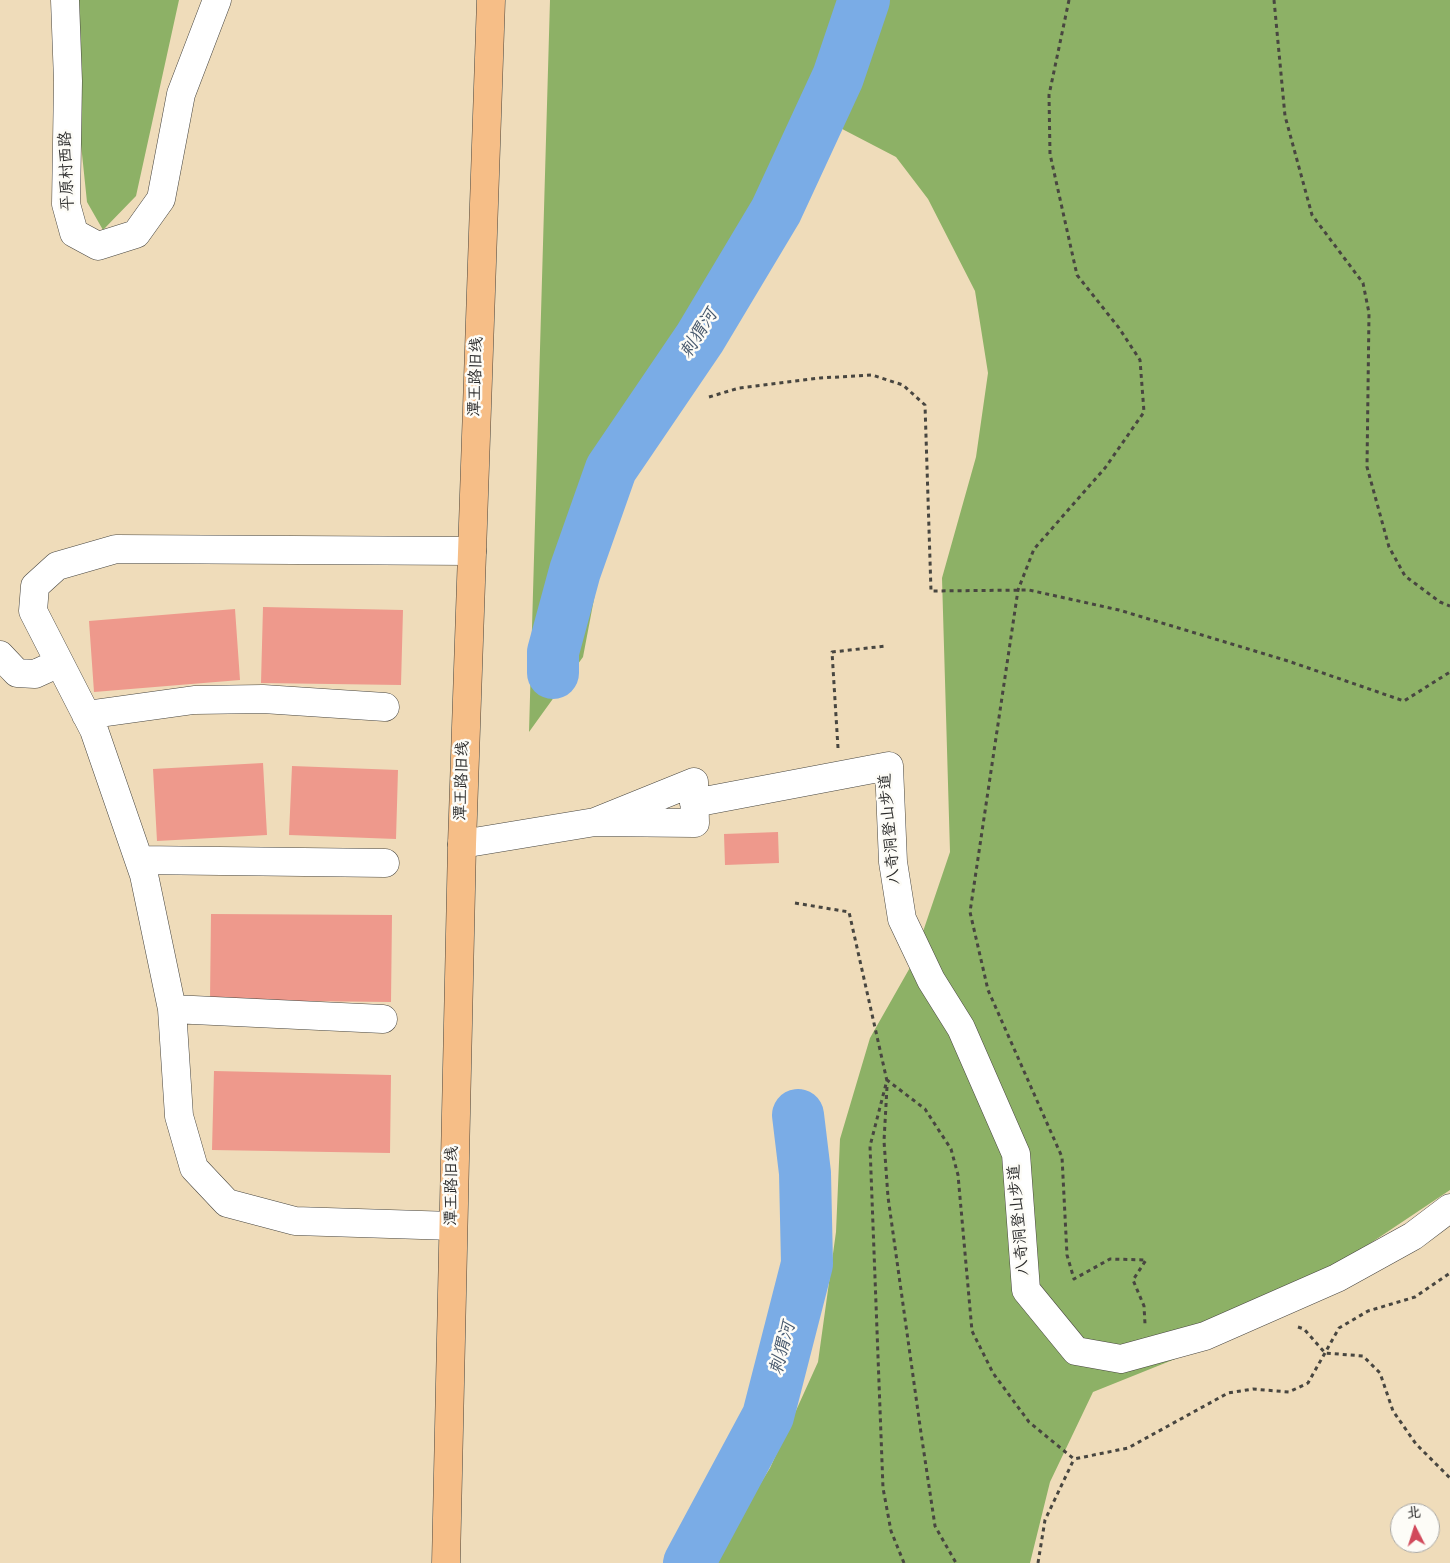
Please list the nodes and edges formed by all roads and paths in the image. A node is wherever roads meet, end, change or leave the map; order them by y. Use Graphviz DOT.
graph roads {
  1 [pos="65,0"];
  2 [pos="217,0"];
  3 [pos="492,0"];
  4 [pos="1069,0"];
  5 [pos="1274,0"];
  6 [pos="709,397"];
  7 [pos="472,551"];
  8 [pos="1018,590"];
  9 [pos="1450,606"];
  10 [pos="886,646"];
  11 [pos="0,655"];
  12 [pos="59,663"];
  13 [pos="1450,672"];
  14 [pos="385,707"];
  15 [pos="86,716"];
  16 [pos="839,776"];
  17 [pos="694,803"];
  18 [pos="595,822"];
  19 [pos="462,844"];
  20 [pos="139,860"];
  21 [pos="385,863"];
  22 [pos="795,903"];
  23 [pos="172,1009"];
  24 [pos="383,1019"];
  25 [pos="887,1080"];
  26 [pos="1450,1208"];
  27 [pos="453,1226"];
  28 [pos="1450,1274"];
  29 [pos="1295,1327"];
  30 [pos="1146,1353"];
  31 [pos="1325,1353"];
  32 [pos="1074,1459"];
  33 [pos="1450,1478"];
  34 [pos="446,1563"];
  35 [pos="904,1563"];
  36 [pos="956,1563"];
  37 [pos="1038,1563"];
  1 -- 2 [label="street, 平原村西路"];
  3 -- 7 [label="main road, 潭王路旧线"];
  4 -- 8 [label="path"];
  5 -- 9 [label="path"];
  6 -- 8 [label="path"];
  7 -- 12 [label="street"];
  7 -- 19 [label="main road, 潭王路旧线"];
  8 -- 13 [label="path"];
  8 -- 30 [label="path"];
  10 -- 16 [label="path"];
  11 -- 12 [label="street"];
  12 -- 15 [label="street"];
  14 -- 15 [label="street"];
  15 -- 20 [label="street"];
  16 -- 17 [label="street, 八奇洞登山步道"];
  16 -- 30 [label="street, 八奇洞登山步道"];
  17 -- 18 [label="street"];
  17 -- 18 [label="street"];
  18 -- 19 [label="street"];
  19 -- 27 [label="main road, 潭王路旧线"];
  20 -- 21 [label="street"];
  20 -- 23 [label="street"];
  22 -- 25 [label="path"];
  23 -- 24 [label="street"];
  23 -- 27 [label="street"];
  25 -- 32 [label="path"];
  25 -- 35 [label="path"];
  25 -- 36 [label="path"];
  26 -- 30 [label="street, 八奇洞登山步道"];
  27 -- 34 [label="main road, 潭王路旧线"];
  28 -- 31 [label="path"];
  29 -- 31 [label="path"];
  31 -- 32 [label="path"];
  31 -- 33 [label="path"];
  32 -- 37 [label="path"];
}
